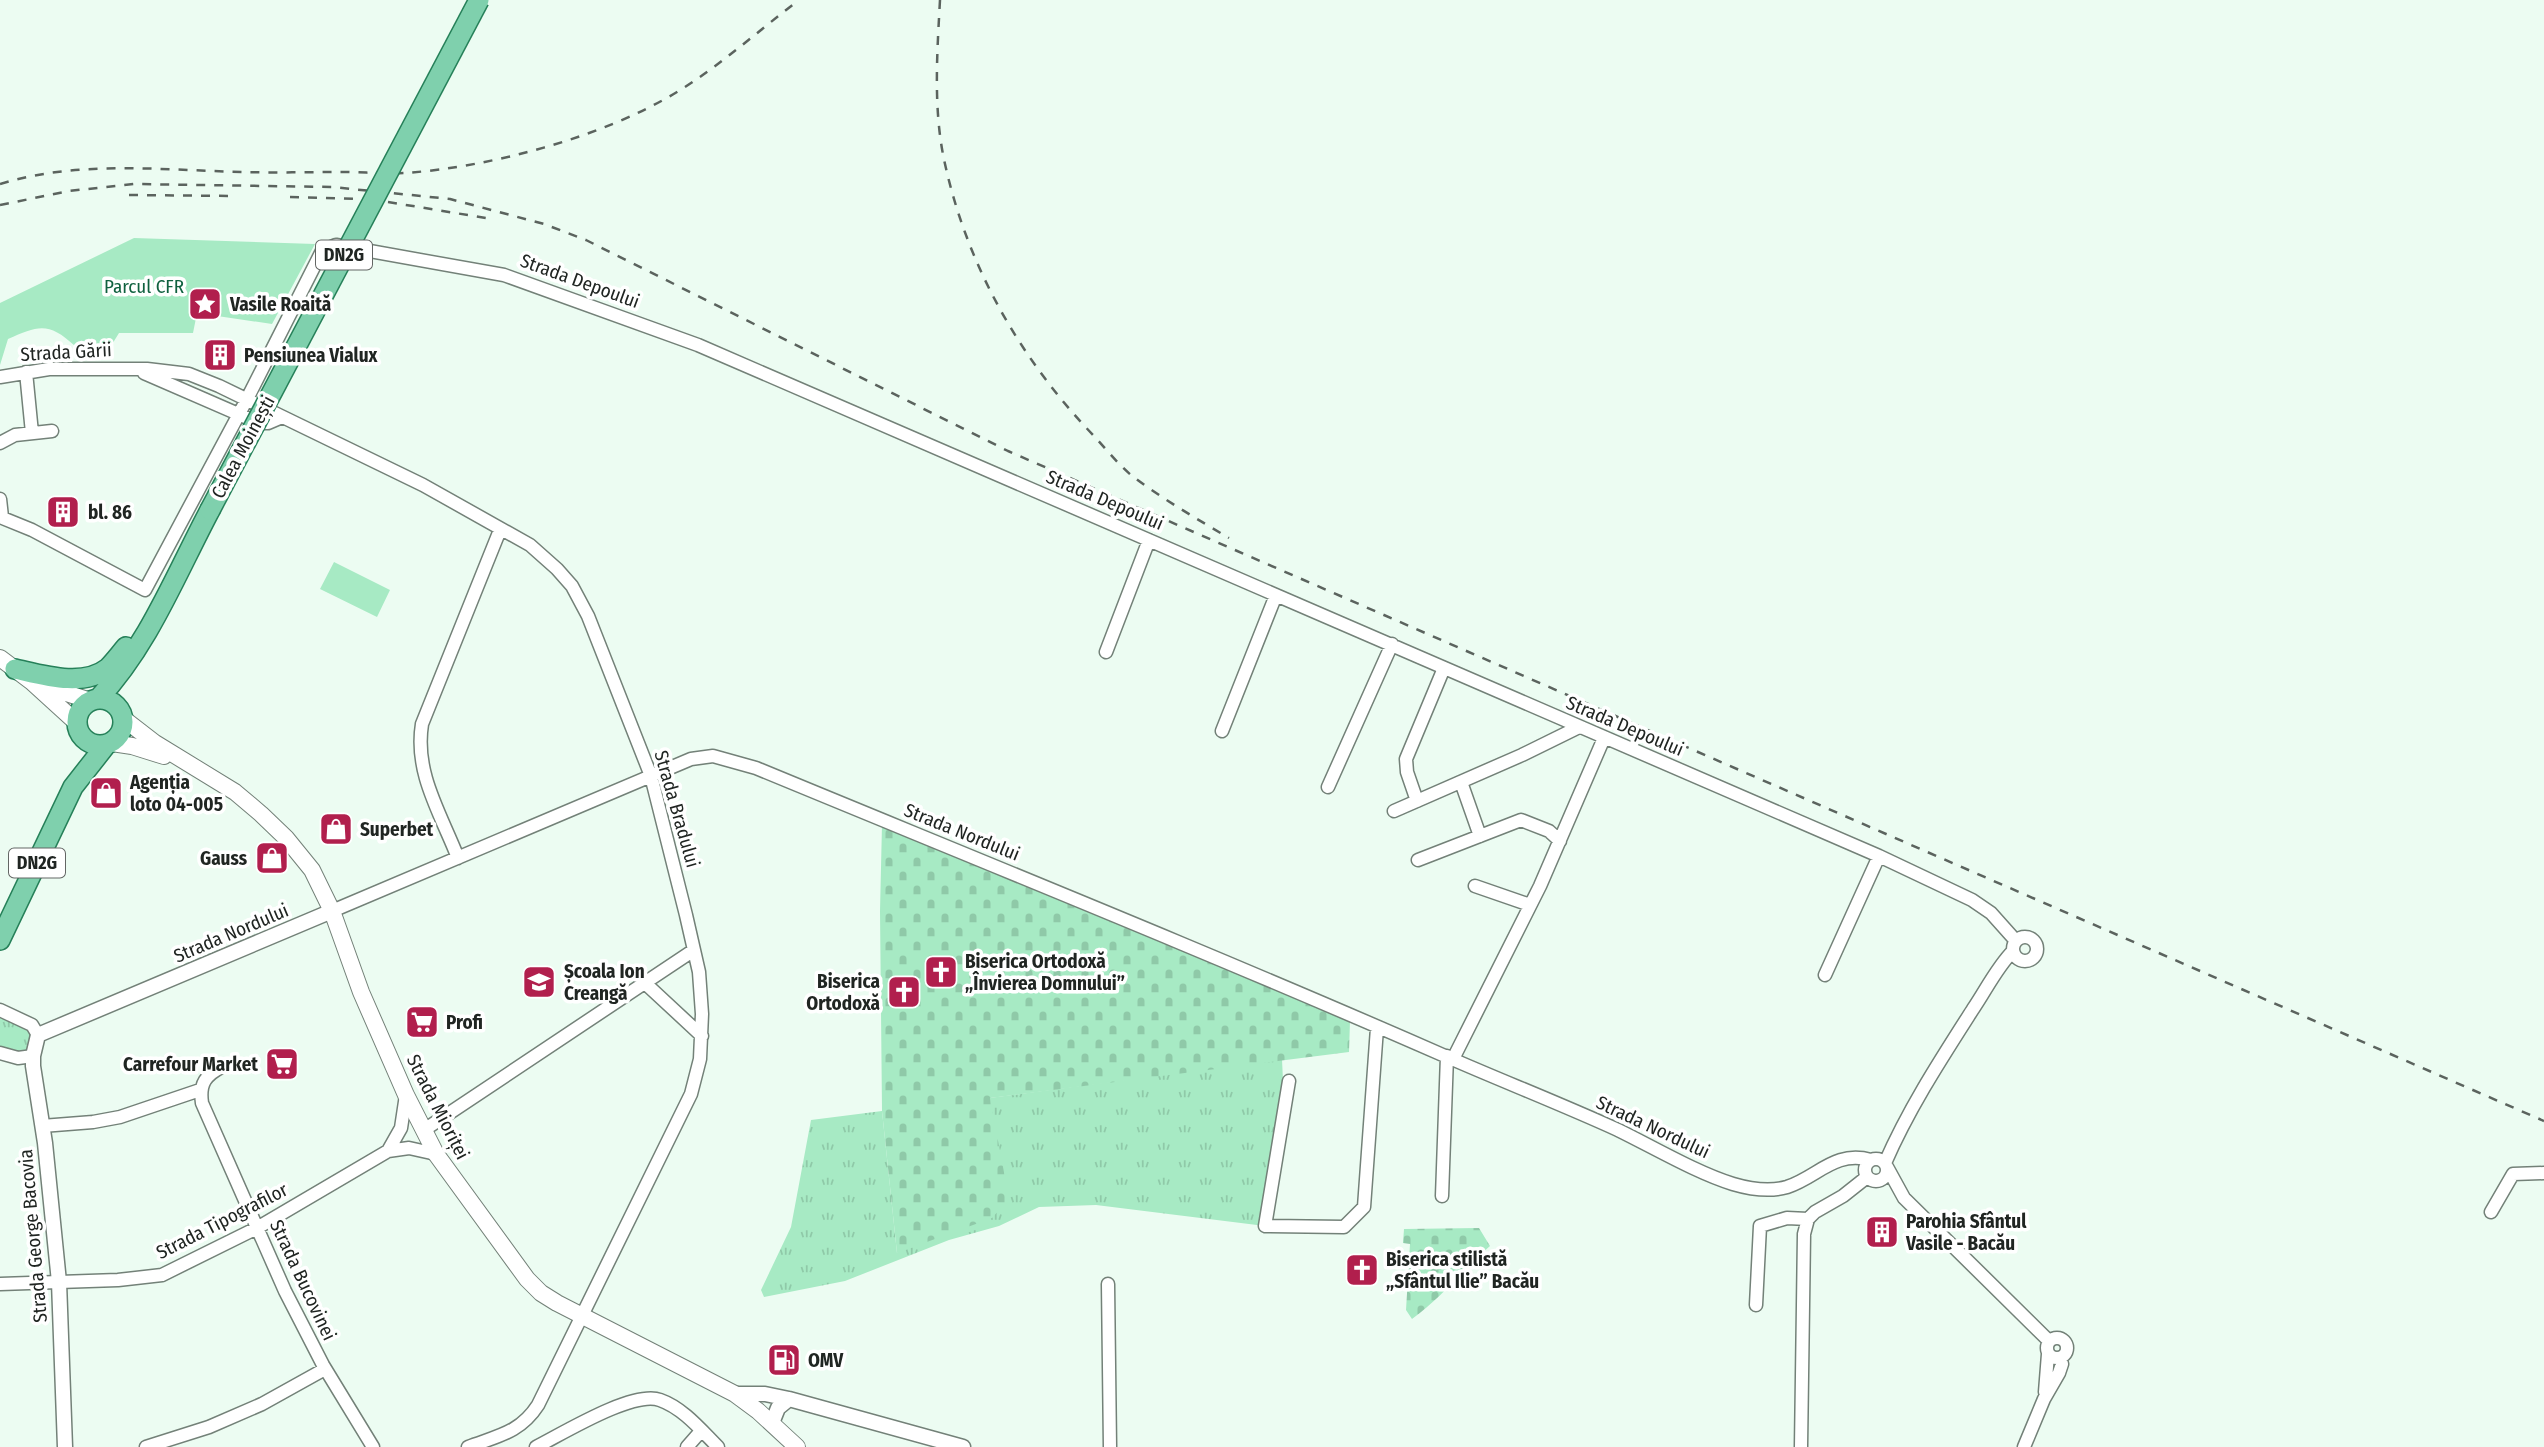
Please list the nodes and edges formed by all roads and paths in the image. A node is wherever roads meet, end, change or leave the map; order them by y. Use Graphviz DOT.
graph roads {
  1 [pos="479,0"];
  2 [pos="134,369"];
  3 [pos="26,372"];
  4 [pos="0,377"];
  5 [pos="247,399"];
  6 [pos="239,414"];
  7 [pos="285,418"];
  8 [pos="52,431"];
  9 [pos="32,433"];
  10 [pos="0,443"];
  11 [pos="0,499"];
  12 [pos="1,517"];
  13 [pos="500,530"];
  14 [pos="1149,540"];
  15 [pos="1276,595"];
  16 [pos="165,596"];
  17 [pos="146,634"];
  18 [pos="1392,644"];
  19 [pos="1106,652"];
  20 [pos="7,663"];
  21 [pos="1444,668"];
  22 [pos="33,682"];
  23 [pos="95,700"];
  24 [pos="122,715"];
  25 [pos="1579,727"];
  26 [pos="79,730"];
  27 [pos="1222,731"];
  28 [pos="1604,738"];
  29 [pos="109,744"];
  30 [pos="190,764"];
  31 [pos="651,776"];
  32 [pos="1461,782"];
  33 [pos="73,787"];
  34 [pos="1328,787"];
  35 [pos="1418,801"];
  36 [pos="1394,811"];
  37 [pos="1480,836"];
  38 [pos="1560,841"];
  39 [pos="1879,856"];
  40 [pos="458,858"];
  41 [pos="1418,860"];
  42 [pos="1475,886"];
  43 [pos="1530,905"];
  44 [pos="332,911"];
  45 [pos="0,940"];
  46 [pos="694,950"];
  47 [pos="1825,975"];
  48 [pos="646,984"];
  49 [pos="0,1010"];
  50 [pos="1377,1028"];
  51 [pos="38,1035"];
  52 [pos="702,1036"];
  53 [pos="0,1053"];
  54 [pos="33,1056"];
  55 [pos="1450,1058"];
  56 [pos="223,1066"];
  57 [pos="1289,1080"];
  58 [pos="200,1090"];
  59 [pos="406,1096"];
  60 [pos="42,1126"];
  61 [pos="424,1130"];
  62 [pos="388,1150"];
  63 [pos="436,1154"];
  64 [pos="1875,1168"];
  65 [pos="2544,1173"];
  66 [pos="1442,1196"];
  67 [pos="2491,1212"];
  68 [pos="1808,1219"];
  69 [pos="257,1228"];
  70 [pos="59,1282"];
  71 [pos="0,1284"];
  72 [pos="1108,1284"];
  73 [pos="1756,1305"];
  74 [pos="582,1316"];
  75 [pos="325,1369"];
  76 [pos="735,1394"];
  77 [pos="789,1399"];
  78 [pos="772,1423"];
  79 [pos="701,1431"];
  80 [pos="940,1444"];
  81 [pos="65,1447"];
  82 [pos="146,1447"];
  83 [pos="373,1447"];
  84 [pos="468,1447"];
  85 [pos="536,1447"];
  86 [pos="687,1447"];
  87 [pos="718,1447"];
  88 [pos="797,1447"];
  89 [pos="963,1447"];
  90 [pos="1110,1447"];
  91 [pos="1801,1447"];
  92 [pos="2024,1447"];
  1 -- 16 [label="main road, Calea Moinești / DN2G, bridge"];
  2 -- 3 [label="street, Strada Gării"];
  2 -- 5 [label="street, Strada Gării"];
  2 -- 6 [label="street, Strada Gării"];
  3 -- 4 [label="street, Strada Gării"];
  3 -- 9 [label="street"];
  5 -- 6 [label="street, Strada Depoului"];
  5 -- 7 [label="street, Strada Gării"];
  5 -- 14 [label="street, Strada Depoului"];
  6 -- 7 [label="street, Strada Gării"];
  6 -- 12 [label="street, Strada Depoului"];
  7 -- 13 [label="street, Strada Bradului"];
  8 -- 9 [label="street"];
  9 -- 10 [label="street"];
  11 -- 12 [label="street"];
  13 -- 31 [label="street, Strada Bradului"];
  13 -- 40 [label="street"];
  14 -- 15 [label="street, Strada Depoului"];
  14 -- 19 [label="street"];
  15 -- 18 [label="street, Strada Depoului"];
  15 -- 27 [label="street"];
  16 -- 17 [label="main road, Calea Moinești / DN2G"];
  16 -- 20 [label="main road"];
  17 -- 23 [label="main road, Calea Moinești / DN2G"];
  17 -- 24 [label="main road, Calea Moinești / DN2G"];
  18 -- 21 [label="street, Strada Depoului"];
  18 -- 34 [label="street"];
  20 -- 22 [label="main road"];
  21 -- 25 [label="street, Strada Depoului"];
  21 -- 35 [label="street"];
  22 -- 23 [label="main road"];
  22 -- 26 [label="main road"];
  23 -- 24 [label="main road"];
  23 -- 26 [label="main road"];
  24 -- 29 [label="main road"];
  24 -- 30 [label="main road, Strada Mioriței"];
  25 -- 28 [label="street, Strada Depoului"];
  25 -- 32 [label="street"];
  26 -- 29 [label="main road"];
  26 -- 33 [label="main road, DN2G"];
  28 -- 38 [label="street"];
  28 -- 39 [label="street, Strada Depoului"];
  29 -- 30 [label="main road, Strada Mioriței"];
  29 -- 33 [label="main road, DN2G"];
  30 -- 44 [label="main road, Strada Mioriței"];
  31 -- 40 [label="street, Strada Nordului"];
  31 -- 46 [label="street, Strada Bradului"];
  31 -- 50 [label="street, Strada Nordului"];
  32 -- 35 [label="street"];
  32 -- 37 [label="street"];
  33 -- 45 [label="main road, DN2G"];
  35 -- 36 [label="street"];
  37 -- 38 [label="street"];
  37 -- 41 [label="street"];
  38 -- 43 [label="street"];
  39 -- 47 [label="street"];
  39 -- 64 [label="street, Strada Depoului"];
  40 -- 44 [label="street, Strada Nordului"];
  42 -- 43 [label="street"];
  43 -- 55 [label="street"];
  44 -- 51 [label="street, Strada Nordului"];
  44 -- 59 [label="main road, Strada Mioriței"];
  46 -- 48 [label="street"];
  46 -- 52 [label="street, Strada Bradului"];
  48 -- 52 [label="street"];
  48 -- 61 [label="street"];
  49 -- 51 [label="street"];
  50 -- 55 [label="street, Strada Nordului"];
  50 -- 57 [label="street"];
  51 -- 54 [label="street"];
  52 -- 74 [label="street, Strada Bradului"];
  53 -- 54 [label="street"];
  54 -- 60 [label="street, Strada George Bacovia"];
  55 -- 64 [label="street, Strada Nordului"];
  55 -- 66 [label="street"];
  56 -- 58 [label="street"];
  58 -- 60 [label="street"];
  58 -- 69 [label="street, Strada Bucovinei"];
  59 -- 61 [label="main road, Strada Mioriței"];
  59 -- 62 [label="street"];
  60 -- 70 [label="street, Strada George Bacovia"];
  61 -- 63 [label="main road, Strada Mioriței"];
  62 -- 63 [label="street"];
  62 -- 69 [label="street, Strada Tipografilor"];
  63 -- 74 [label="main road, Strada Mioriței"];
  64 -- 68 [label="street"];
  64 -- 92 [label="street"];
  65 -- 67 [label="street"];
  68 -- 73 [label="street"];
  68 -- 91 [label="street"];
  69 -- 70 [label="street, Strada Tipografilor"];
  69 -- 75 [label="street, Strada Bucovinei"];
  70 -- 71 [label="street, Strada Tipografilor"];
  70 -- 81 [label="street, Strada George Bacovia"];
  72 -- 90 [label="street"];
  74 -- 76 [label="main road, Strada Mioriței"];
  74 -- 84 [label="street, Strada Bradului"];
  75 -- 82 [label="street, Strada Bucovinei"];
  75 -- 83 [label="street, Strada Bucovinei"];
  76 -- 77 [label="street"];
  76 -- 78 [label="main road, Strada Mioriței"];
  77 -- 78 [label="street"];
  77 -- 80 [label="street"];
  78 -- 88 [label="main road, Strada Mioriței"];
  79 -- 85 [label="street"];
  79 -- 86 [label="street"];
  79 -- 87 [label="street"];
  80 -- 89 [label="street"];
}
